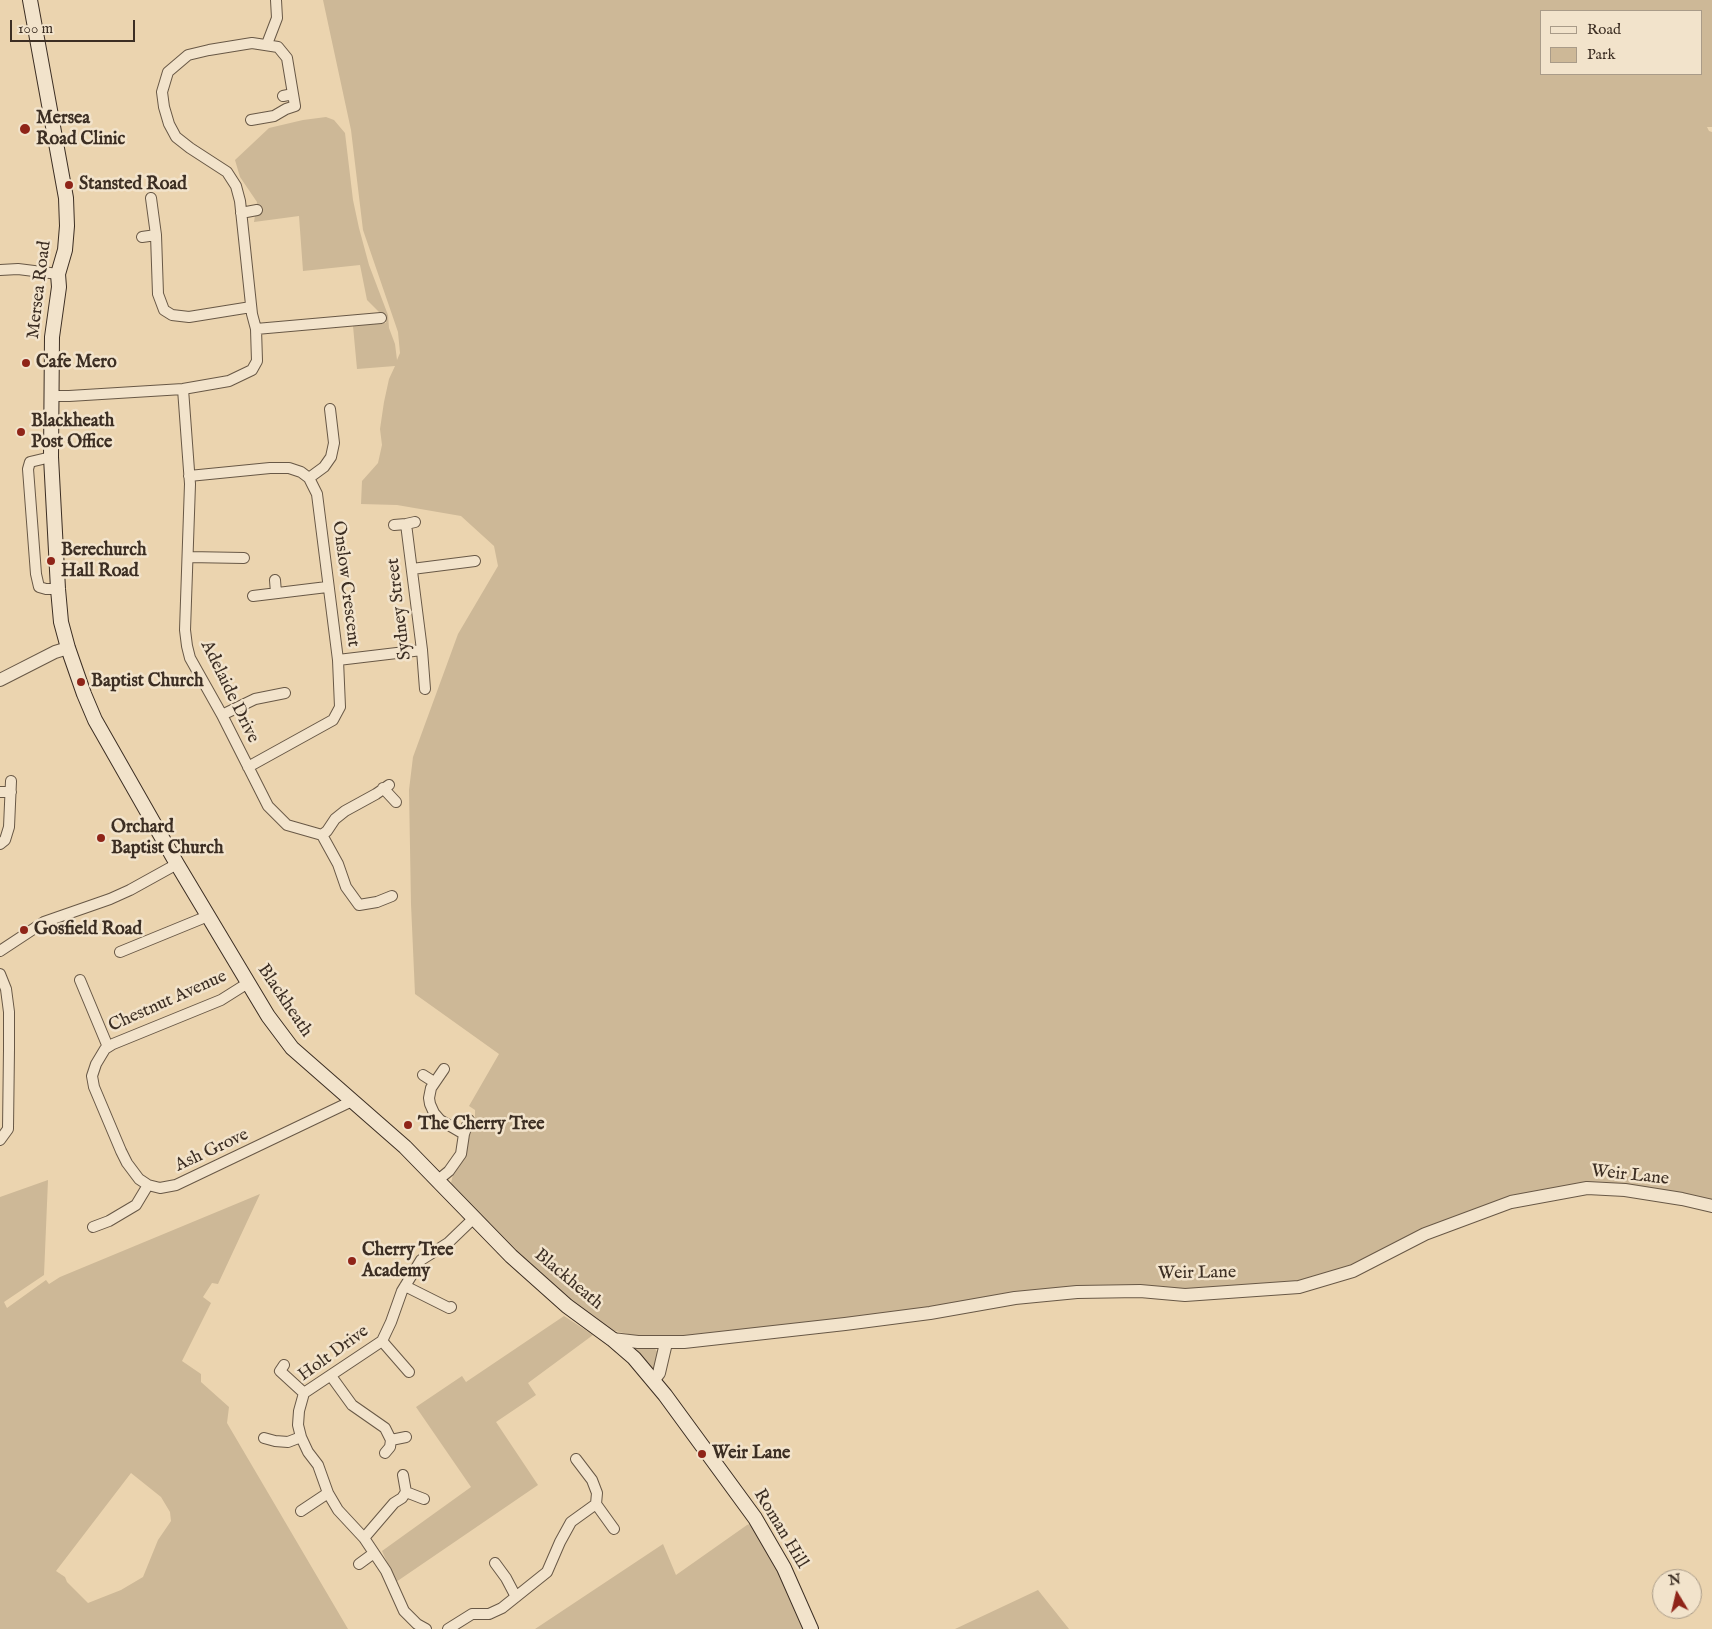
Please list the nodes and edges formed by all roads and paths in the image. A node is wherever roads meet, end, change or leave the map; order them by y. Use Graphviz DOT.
graph roads {
  1 [pos="30,0"];
  2 [pos="276,0"];
  3 [pos="267,44"];
  4 [pos="251,120"];
  5 [pos="151,198"];
  6 [pos="257,210"];
  7 [pos="241,213"];
  8 [pos="156,235"];
  9 [pos="142,237"];
  10 [pos="0,270"];
  11 [pos="58,274"];
  12 [pos="251,307"];
  13 [pos="374,315"];
  14 [pos="256,329"];
  15 [pos="183,389"];
  16 [pos="51,396"];
  17 [pos="330,409"];
  18 [pos="343,423"];
  19 [pos="332,424"];
  20 [pos="52,457"];
  21 [pos="189,476"];
  22 [pos="309,478"];
  23 [pos="394,525"];
  24 [pos="240,554"];
  25 [pos="188,557"];
  26 [pos="412,569"];
  27 [pos="469,573"];
  28 [pos="275,580"];
  29 [pos="328,587"];
  30 [pos="58,589"];
  31 [pos="276,593"];
  32 [pos="253,596"];
  33 [pos="68,648"];
  34 [pos="422,650"];
  35 [pos="338,660"];
  36 [pos="0,680"];
  37 [pos="425,689"];
  38 [pos="285,694"];
  39 [pos="222,715"];
  40 [pos="248,767"];
  41 [pos="11,781"];
  42 [pos="5,792"];
  43 [pos="396,802"];
  44 [pos="322,835"];
  45 [pos="0,844"];
  46 [pos="177,864"];
  47 [pos="386,896"];
  48 [pos="208,916"];
  49 [pos="0,951"];
  50 [pos="120,952"];
  51 [pos="0,974"];
  52 [pos="80,980"];
  53 [pos="248,983"];
  54 [pos="108,1047"];
  55 [pos="444,1069"];
  56 [pos="423,1075"];
  57 [pos="434,1082"];
  58 [pos="352,1101"];
  59 [pos="469,1120"];
  60 [pos="464,1134"];
  61 [pos="0,1140"];
  62 [pos="438,1180"];
  63 [pos="148,1185"];
  64 [pos="1712,1206"];
  65 [pos="474,1218"];
  66 [pos="92,1227"];
  67 [pos="405,1286"];
  68 [pos="448,1309"];
  69 [pos="612,1339"];
  70 [pos="382,1341"];
  71 [pos="666,1343"];
  72 [pos="284,1366"];
  73 [pos="409,1372"];
  74 [pos="331,1376"];
  75 [pos="653,1381"];
  76 [pos="304,1393"];
  77 [pos="301,1437"];
  78 [pos="406,1437"];
  79 [pos="264,1438"];
  80 [pos="391,1440"];
  81 [pos="385,1453"];
  82 [pos="576,1459"];
  83 [pos="403,1475"];
  84 [pos="406,1492"];
  85 [pos="328,1493"];
  86 [pos="424,1499"];
  87 [pos="596,1504"];
  88 [pos="301,1511"];
  89 [pos="614,1529"];
  90 [pos="364,1538"];
  91 [pos="374,1553"];
  92 [pos="494,1563"];
  93 [pos="358,1564"];
  94 [pos="516,1597"];
  95 [pos="426,1629"];
  96 [pos="448,1629"];
  97 [pos="811,1629"];
  1 -- 11 [label="main road, Mersea Road"];
  2 -- 3 [label="street"];
  3 -- 4 [label="street"];
  3 -- 7 [label="street"];
  5 -- 8 [label="street"];
  6 -- 7 [label="street"];
  7 -- 12 [label="street"];
  8 -- 9 [label="street"];
  8 -- 12 [label="street"];
  10 -- 11 [label="street"];
  11 -- 16 [label="main road, Mersea Road"];
  12 -- 14 [label="street"];
  13 -- 14 [label="street"];
  14 -- 15 [label="street"];
  15 -- 16 [label="street"];
  15 -- 21 [label="street, Adelaide Drive"];
  16 -- 20 [label="main road, Mersea Road"];
  17 -- 19 [label="street"];
  18 -- 19 [label="street"];
  19 -- 22 [label="street"];
  20 -- 30 [label="main road, Mersea Road"];
  20 -- 30 [label="street"];
  21 -- 22 [label="street"];
  21 -- 25 [label="street, Adelaide Drive"];
  22 -- 29 [label="street, Onslow Crescent"];
  23 -- 26 [label="street, Sydney Street"];
  24 -- 25 [label="street"];
  25 -- 39 [label="street, Adelaide Drive"];
  26 -- 27 [label="street"];
  26 -- 34 [label="street, Sydney Street"];
  28 -- 31 [label="street"];
  29 -- 31 [label="street"];
  29 -- 35 [label="street, Onslow Crescent"];
  30 -- 33 [label="main road, Mersea Road"];
  31 -- 32 [label="street"];
  33 -- 36 [label="street"];
  33 -- 46 [label="main road, Blackheath"];
  34 -- 35 [label="street"];
  34 -- 37 [label="street, Sydney Street"];
  35 -- 40 [label="street, Onslow Crescent"];
  38 -- 39 [label="street"];
  39 -- 40 [label="street, Adelaide Drive"];
  40 -- 44 [label="street, Adelaide Drive"];
  41 -- 42 [label="street"];
  42 -- 45 [label="street"];
  43 -- 44 [label="street"];
  44 -- 47 [label="street"];
  46 -- 48 [label="main road, Blackheath"];
  46 -- 49 [label="street"];
  48 -- 50 [label="street"];
  48 -- 53 [label="main road, Blackheath"];
  51 -- 61 [label="street"];
  52 -- 54 [label="street"];
  53 -- 54 [label="street, Chestnut Avenue"];
  53 -- 58 [label="main road, Blackheath"];
  54 -- 63 [label="street, Chestnut Avenue"];
  55 -- 57 [label="street"];
  56 -- 57 [label="street"];
  57 -- 60 [label="street"];
  58 -- 62 [label="main road, Blackheath"];
  58 -- 63 [label="street, Ash Grove"];
  59 -- 60 [label="street"];
  60 -- 62 [label="street"];
  62 -- 65 [label="main road, Blackheath"];
  63 -- 66 [label="street"];
  64 -- 71 [label="street, Weir Lane"];
  65 -- 67 [label="street, Holt Drive"];
  65 -- 69 [label="main road, Blackheath"];
  67 -- 68 [label="street"];
  67 -- 70 [label="street, Holt Drive"];
  69 -- 71 [label="street, Weir Lane"];
  69 -- 75 [label="main road, Roman Hill"];
  70 -- 73 [label="street"];
  70 -- 74 [label="street, Holt Drive"];
  71 -- 75 [label="street"];
  72 -- 76 [label="street"];
  74 -- 76 [label="street, Holt Drive"];
  74 -- 80 [label="street"];
  75 -- 97 [label="main road, Roman Hill"];
  76 -- 77 [label="street, Holt Drive"];
  77 -- 79 [label="street"];
  77 -- 85 [label="street, Holt Drive"];
  78 -- 80 [label="street"];
  80 -- 81 [label="street"];
  82 -- 87 [label="street"];
  83 -- 84 [label="street"];
  84 -- 86 [label="street"];
  84 -- 90 [label="street"];
  85 -- 88 [label="street"];
  85 -- 90 [label="street, Holt Drive"];
  87 -- 89 [label="street"];
  87 -- 94 [label="street"];
  90 -- 91 [label="street, Holt Drive"];
  91 -- 93 [label="street"];
  91 -- 95 [label="street, Holt Drive"];
  92 -- 94 [label="street"];
  94 -- 96 [label="street"];
}
